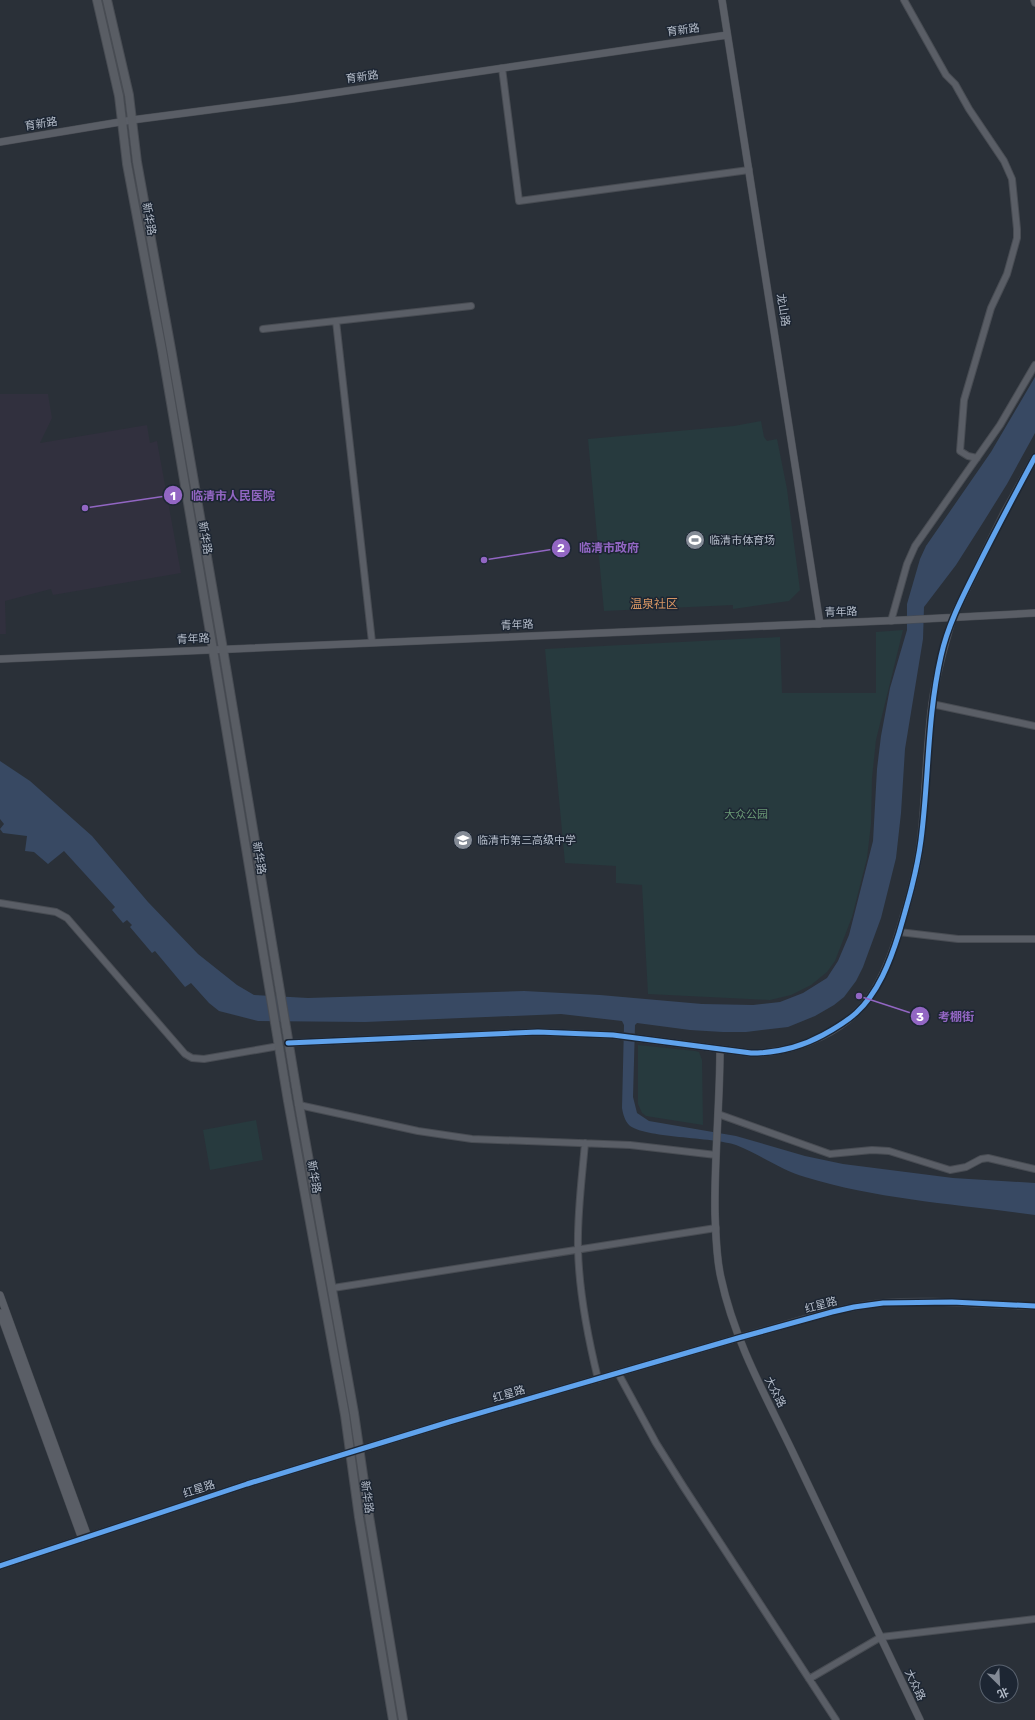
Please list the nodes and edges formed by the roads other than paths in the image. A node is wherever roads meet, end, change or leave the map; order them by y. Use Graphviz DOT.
graph roads {
  1 [pos="97,0"];
  2 [pos="107,0"];
  3 [pos="722,0"];
  4 [pos="904,0"];
  5 [pos="1034,0"];
  6 [pos="1035,3"];
  7 [pos="728,35"];
  8 [pos="502,68"];
  9 [pos="132,120"];
  10 [pos="122,122"];
  11 [pos="0,142"];
  12 [pos="749,170"];
  13 [pos="471,306"];
  14 [pos="336,321"];
  15 [pos="264,329"];
  16 [pos="1035,365"];
  17 [pos="1035,457"];
  18 [pos="977,458"];
  19 [pos="1035,613"];
  20 [pos="953,617"];
  21 [pos="891,621"];
  22 [pos="820,624"];
  23 [pos="372,642"];
  24 [pos="223,649"];
  25 [pos="213,650"];
  26 [pos="0,659"];
  27 [pos="932,704"];
  28 [pos="1035,726"];
  29 [pos="0,903"];
  30 [pos="899,932"];
  31 [pos="1035,939"];
  32 [pos="288,1043"];
  33 [pos="279,1046"];
  34 [pos="720,1049"];
  35 [pos="299,1105"];
  36 [pos="718,1114"];
  37 [pos="585,1143"];
  38 [pos="716,1155"];
  39 [pos="1035,1169"];
  40 [pos="716,1228"];
  41 [pos="578,1250"];
  42 [pos="333,1288"];
  43 [pos="0,1296"];
  44 [pos="1035,1306"];
  45 [pos="0,1313"];
  46 [pos="738,1338"];
  47 [pos="618,1373"];
  48 [pos="598,1379"];
  49 [pos="359,1450"];
  50 [pos="350,1452"];
  51 [pos="85,1538"];
  52 [pos="0,1566"];
  53 [pos="1035,1619"];
  54 [pos="881,1637"];
  55 [pos="809,1679"];
  56 [pos="393,1720"];
  57 [pos="403,1720"];
  58 [pos="836,1720"];
  59 [pos="920,1720"];
  1 -- 10 [label="main road, 新华路"];
  2 -- 9 [label="main road, 新华路"];
  3 -- 7 [label="street, 龙山路"];
  4 -- 18 [label="street"];
  5 -- 6 [label="street"];
  7 -- 8 [label="street, 育新路"];
  7 -- 12 [label="street, 龙山路"];
  8 -- 9 [label="street, 育新路"];
  8 -- 12 [label="street"];
  9 -- 10 [label="street, 育新路"];
  9 -- 24 [label="main road, 新华路"];
  10 -- 11 [label="street, 育新路"];
  10 -- 25 [label="main road, 新华路"];
  12 -- 22 [label="street, 龙山路"];
  13 -- 14 [label="street"];
  14 -- 15 [label="street"];
  14 -- 23 [label="street"];
  16 -- 18 [label="street"];
  17 -- 20 [label="street"];
  18 -- 21 [label="street"];
  19 -- 20 [label="street, 青年路"];
  20 -- 21 [label="street, 青年路"];
  20 -- 27 [label="street"];
  21 -- 22 [label="street, 青年路"];
  22 -- 23 [label="street, 青年路"];
  23 -- 24 [label="street, 青年路"];
  24 -- 25 [label="street, 青年路"];
  24 -- 32 [label="main road, 新华路"];
  25 -- 26 [label="street, 青年路"];
  25 -- 33 [label="main road, 新华路"];
  27 -- 28 [label="street"];
  27 -- 30 [label="street"];
  29 -- 33 [label="street"];
  30 -- 31 [label="street"];
  30 -- 34 [label="street"];
  32 -- 34 [label="street"];
  32 -- 35 [label="main road, 新华路"];
  33 -- 50 [label="main road, 新华路"];
  34 -- 36 [label="street, 大众路"];
  35 -- 37 [label="street"];
  35 -- 42 [label="main road, 新华路"];
  36 -- 38 [label="street, 大众路"];
  36 -- 39 [label="street"];
  37 -- 38 [label="street"];
  37 -- 41 [label="street"];
  38 -- 40 [label="street, 大众路"];
  40 -- 41 [label="street"];
  40 -- 46 [label="street, 大众路"];
  41 -- 42 [label="street"];
  41 -- 48 [label="street"];
  42 -- 49 [label="main road, 新华路"];
  43 -- 51 [label="street"];
  44 -- 46 [label="street, 红星路"];
  45 -- 51 [label="street"];
  46 -- 47 [label="street, 红星路"];
  46 -- 54 [label="street, 大众路"];
  47 -- 48 [label="street, 红星路"];
  47 -- 55 [label="street"];
  48 -- 49 [label="street, 红星路"];
  49 -- 50 [label="street, 红星路"];
  49 -- 57 [label="main road, 新华路"];
  50 -- 51 [label="street, 红星路"];
  50 -- 56 [label="main road, 新华路"];
  51 -- 52 [label="street, 红星路"];
  53 -- 54 [label="street"];
  54 -- 55 [label="street"];
  54 -- 59 [label="street, 大众路"];
  55 -- 58 [label="street"];
}
